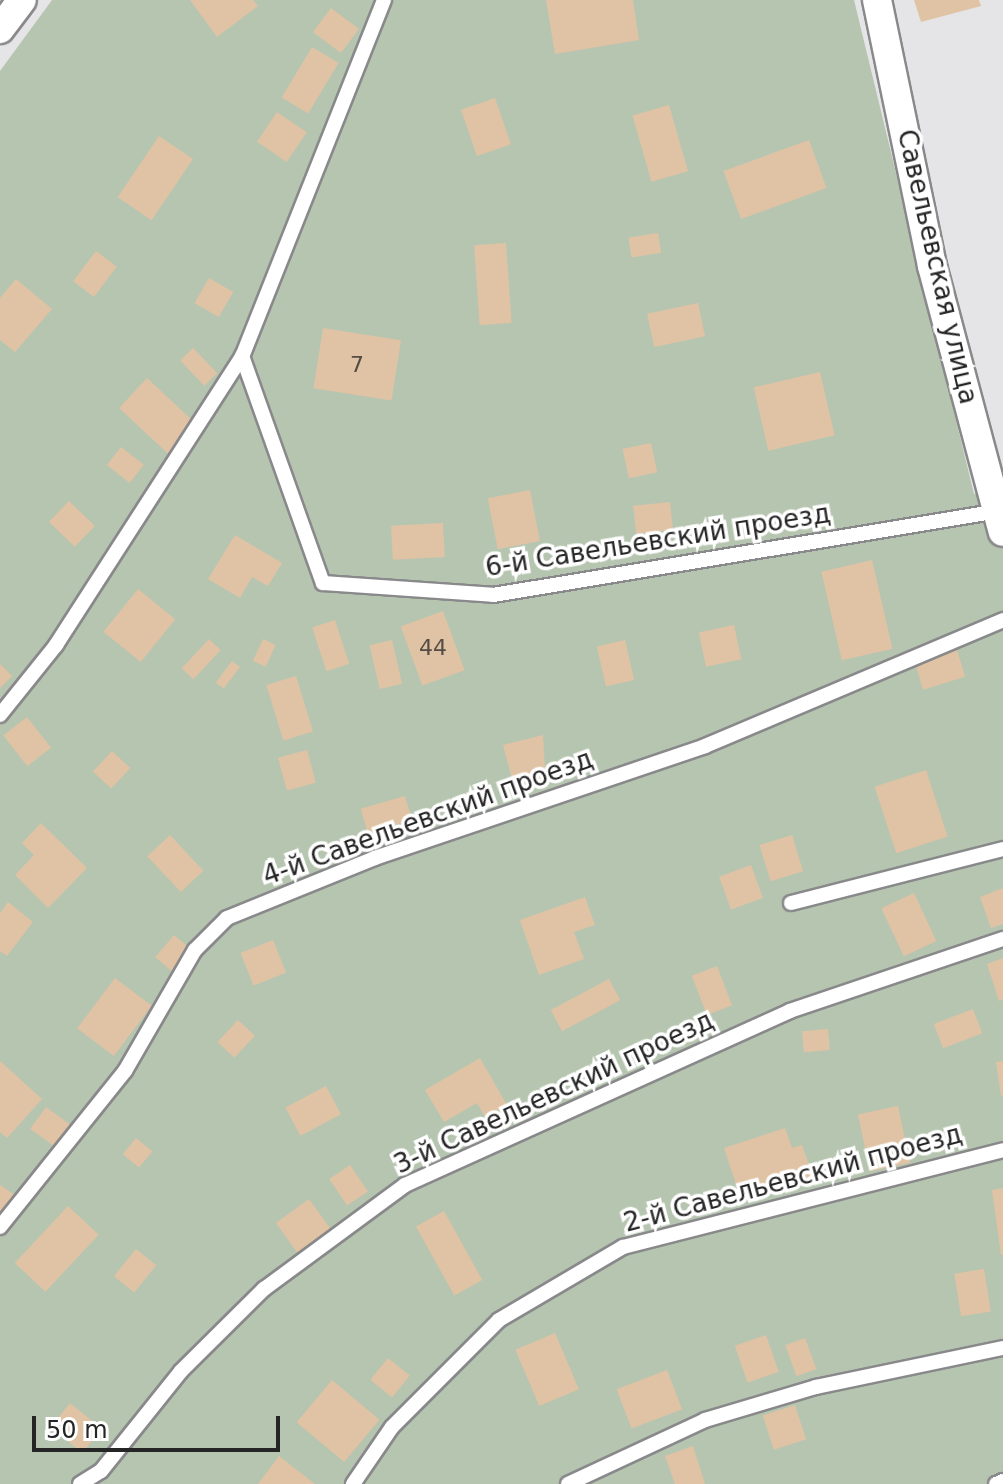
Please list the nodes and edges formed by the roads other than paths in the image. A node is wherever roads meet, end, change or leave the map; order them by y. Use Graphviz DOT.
graph roads {
  1 [pos="22,0"];
  2 [pos="384,0"];
  3 [pos="877,0"];
  4 [pos="0,29"];
  5 [pos="242,356"];
  6 [pos="1001,522"];
  7 [pos="1003,620"];
  8 [pos="0,715"];
  9 [pos="1003,849"];
  10 [pos="791,903"];
  11 [pos="1003,939"];
  12 [pos="1003,1150"];
  13 [pos="0,1227"];
  14 [pos="1003,1348"];
  15 [pos="1003,1481"];
  16 [pos="80,1484"];
  17 [pos="353,1484"];
  18 [pos="568,1484"];
  19 [pos="996,1484"];
  1 -- 4 [label="street"];
  2 -- 5 [label="lane"];
  3 -- 6 [label="street, Савельевская улица"];
  5 -- 6 [label="lane, 6-й Савельевский проезд"];
  5 -- 8 [label="lane"];
  7 -- 13 [label="lane, 4-й Савельевский проезд"];
  9 -- 10 [label="lane"];
  11 -- 16 [label="lane, 3-й Савельевский проезд"];
  12 -- 17 [label="lane, 2-й Савельевский проезд"];
  14 -- 18 [label="lane"];
  15 -- 19 [label="lane"];
}
